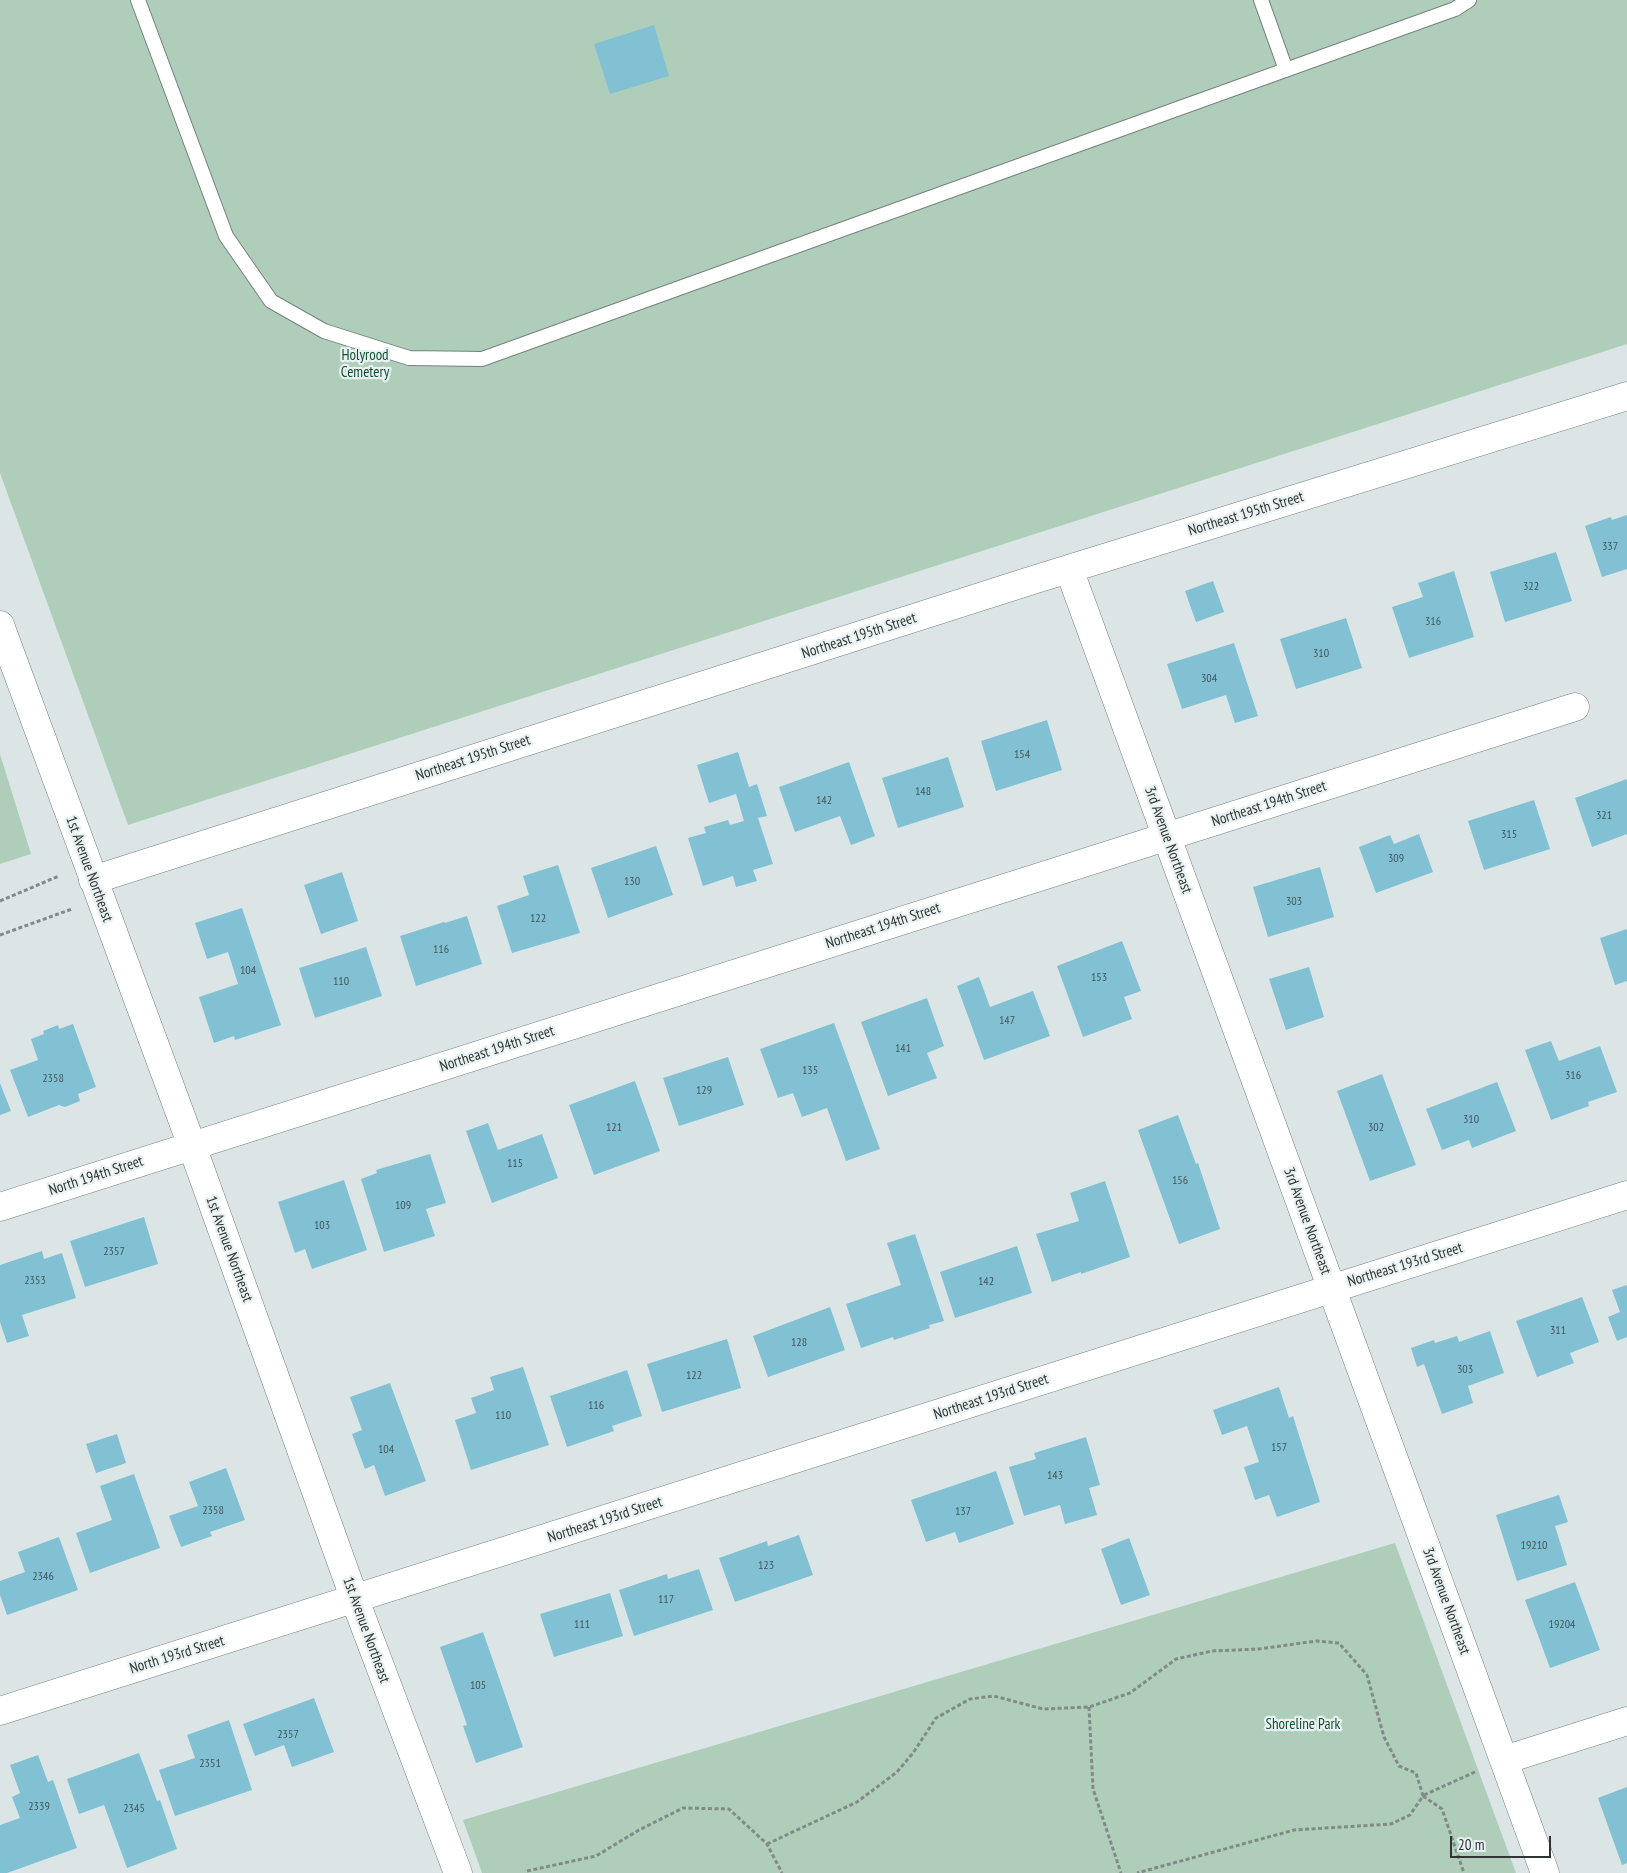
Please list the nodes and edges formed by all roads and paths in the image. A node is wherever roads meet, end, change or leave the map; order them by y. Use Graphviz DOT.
graph roads {
  1 [pos="138,0"];
  2 [pos="1261,0"];
  3 [pos="1469,0"];
  4 [pos="1286,70"];
  5 [pos="1627,396"];
  6 [pos="1069,569"];
  7 [pos="0,625"];
  8 [pos="1575,707"];
  9 [pos="1167,836"];
  10 [pos="57,878"];
  11 [pos="96,889"];
  12 [pos="0,901"];
  13 [pos="0,935"];
  14 [pos="192,1146"];
  15 [pos="1627,1195"];
  16 [pos="0,1207"];
  17 [pos="1332,1288"];
  18 [pos="355,1600"];
  19 [pos="1089,1707"];
  20 [pos="0,1711"];
  21 [pos="1627,1721"];
  22 [pos="1504,1760"];
  23 [pos="1423,1796"];
  24 [pos="767,1844"];
  25 [pos="527,1871"];
  26 [pos="458,1873"];
  27 [pos="782,1873"];
  28 [pos="1121,1873"];
  29 [pos="1137,1873"];
  30 [pos="1464,1873"];
  31 [pos="1545,1873"];
  1 -- 4 [label="lane"];
  2 -- 4 [label="lane"];
  3 -- 4 [label="lane"];
  5 -- 6 [label="street, Northeast 195th Street"];
  6 -- 9 [label="street, 3rd Avenue Northeast"];
  6 -- 11 [label="street, Northeast 195th Street"];
  7 -- 11 [label="street, 1st Avenue Northeast"];
  8 -- 9 [label="street, Northeast 194th Street"];
  9 -- 14 [label="street, Northeast 194th Street"];
  9 -- 17 [label="street, 3rd Avenue Northeast"];
  10 -- 12 [label="path"];
  11 -- 13 [label="path"];
  11 -- 14 [label="street, 1st Avenue Northeast"];
  14 -- 16 [label="street, North 194th Street"];
  14 -- 18 [label="street, 1st Avenue Northeast"];
  15 -- 17 [label="street, Northeast 193rd Street"];
  17 -- 18 [label="street, Northeast 193rd Street"];
  17 -- 22 [label="street, 3rd Avenue Northeast"];
  18 -- 20 [label="street, North 193rd Street"];
  18 -- 26 [label="street, 1st Avenue Northeast"];
  19 -- 23 [label="path"];
  19 -- 24 [label="path"];
  19 -- 28 [label="path"];
  21 -- 22 [label="street"];
  22 -- 23 [label="path"];
  22 -- 31 [label="street, 3rd Avenue Northeast"];
  23 -- 29 [label="path"];
  23 -- 30 [label="path"];
  24 -- 25 [label="path"];
  24 -- 27 [label="path"];
}
